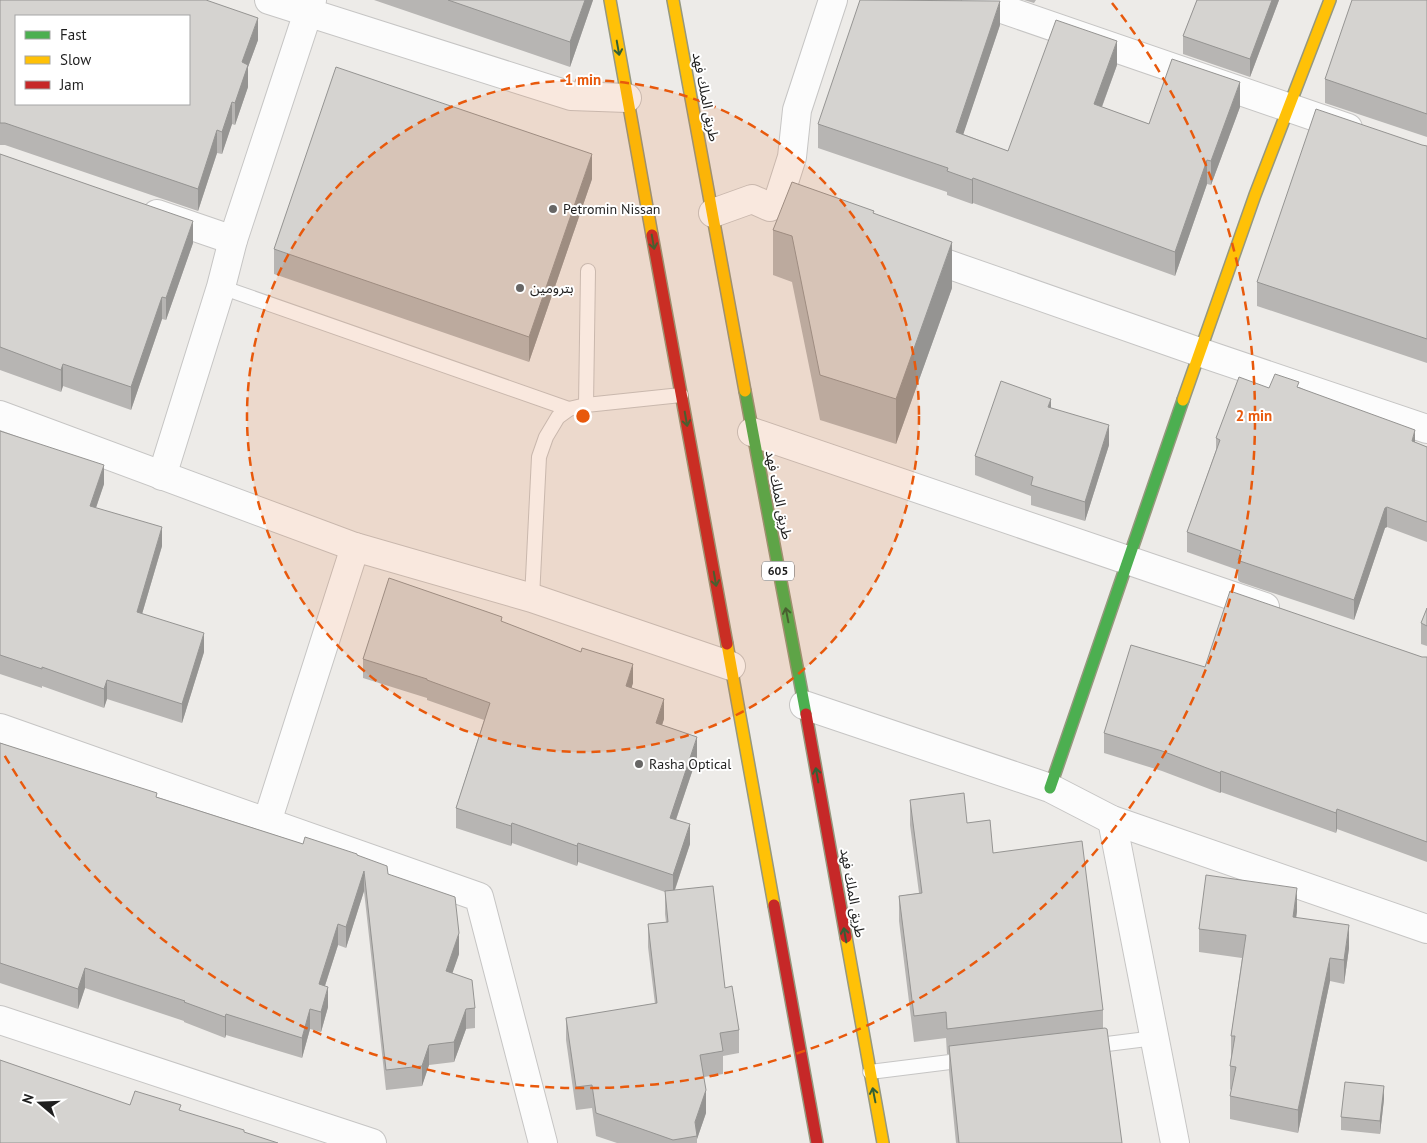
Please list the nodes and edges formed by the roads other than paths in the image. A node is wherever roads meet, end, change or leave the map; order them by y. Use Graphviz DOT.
graph roads {
  1 [pos="269,0"];
  2 [pos="610,0"];
  3 [pos="673,0"];
  4 [pos="832,0"];
  5 [pos="976,0"];
  6 [pos="1330,0"];
  7 [pos="310,7"];
  8 [pos="627,98"];
  9 [pos="1287,107"];
  10 [pos="1371,135"];
  11 [pos="777,204"];
  12 [pos="131,205"];
  13 [pos="713,213"];
  14 [pos="843,227"];
  15 [pos="234,240"];
  16 [pos="890,244"];
  17 [pos="588,271"];
  18 [pos="221,287"];
  19 [pos="1199,352"];
  20 [pos="681,395"];
  21 [pos="586,406"];
  22 [pos="569,409"];
  23 [pos="0,415"];
  24 [pos="1427,429"];
  25 [pos="752,432"];
  26 [pos="162,476"];
  27 [pos="355,547"];
  28 [pos="1128,560"];
  29 [pos="532,598"];
  30 [pos="1287,614"];
  31 [pos="731,666"];
  32 [pos="804,705"];
  33 [pos="0,728"];
  34 [pos="1050,788"];
  35 [pos="1112,820"];
  36 [pos="267,822"];
  37 [pos="1427,929"];
  38 [pos="0,1020"];
  39 [pos="1155,1038"];
  40 [pos="1076,1048"];
  41 [pos="978,1059"];
  42 [pos="870,1072"];
  43 [pos="372,1143"];
  44 [pos="543,1143"];
  45 [pos="817,1143"];
  46 [pos="883,1143"];
  47 [pos="1175,1143"];
  1 -- 7 [label="street"];
  2 -- 8 [label="main road, one-way"];
  3 -- 13 [label="main road, طريق الملك فهد / 605"];
  4 -- 11 [label="street"];
  5 -- 9 [label="street"];
  6 -- 9 [label="main road"];
  7 -- 8 [label="street"];
  7 -- 15 [label="street"];
  8 -- 20 [label="main road, one-way"];
  9 -- 10 [label="street"];
  9 -- 19 [label="main road"];
  11 -- 13 [label="street"];
  11 -- 14 [label="street"];
  12 -- 15 [label="street"];
  13 -- 25 [label="main road, طريق الملك فهد / 605"];
  15 -- 18 [label="street"];
  16 -- 19 [label="street"];
  17 -- 21 [label="lane"];
  18 -- 22 [label="lane"];
  18 -- 26 [label="street"];
  19 -- 24 [label="street"];
  19 -- 28 [label="main road"];
  20 -- 21 [label="lane"];
  20 -- 31 [label="main road, one-way"];
  21 -- 22 [label="lane"];
  22 -- 29 [label="lane"];
  23 -- 26 [label="street"];
  25 -- 28 [label="street"];
  32 -- 25 [label="main road, طريق الملك فهد / 605, one-way"];
  26 -- 27 [label="street"];
  27 -- 29 [label="street"];
  27 -- 36 [label="street"];
  28 -- 30 [label="street"];
  28 -- 34 [label="main road"];
  29 -- 31 [label="street"];
  31 -- 45 [label="main road"];
  32 -- 34 [label="street"];
  42 -- 32 [label="main road, طريق الملك فهد / 605, one-way"];
  33 -- 36 [label="street"];
  34 -- 35 [label="street"];
  35 -- 37 [label="street"];
  35 -- 39 [label="street"];
  36 -- 44 [label="street"];
  38 -- 43 [label="street"];
  39 -- 40 [label="lane"];
  39 -- 47 [label="street"];
  41 -- 42 [label="lane"];
  46 -- 42 [label="main road, طريق الملك فهد / 605, one-way"];
}
